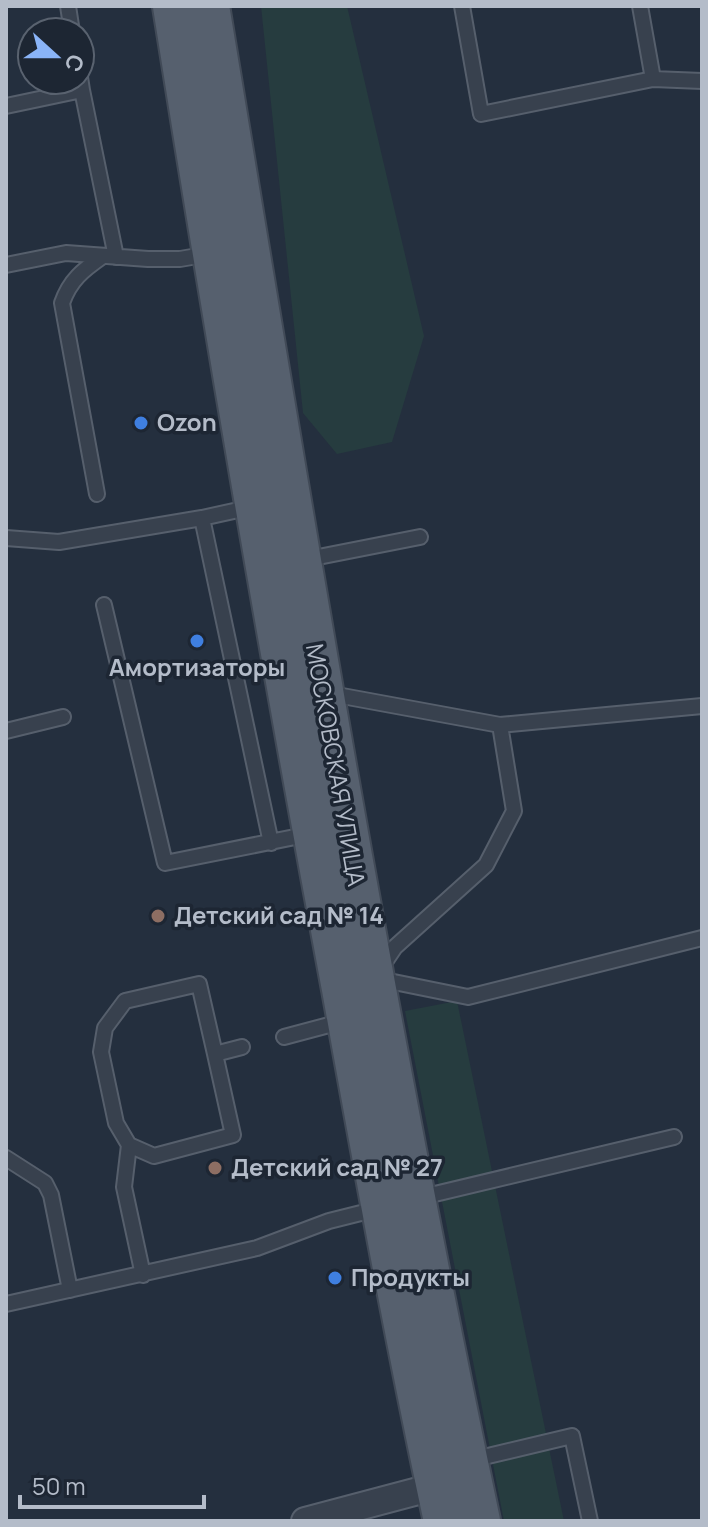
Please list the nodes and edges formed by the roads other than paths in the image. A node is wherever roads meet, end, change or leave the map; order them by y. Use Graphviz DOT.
graph roads {
  1 [pos="174,6"];
  2 [pos="208,6"];
  3 [pos="462,6"];
  4 [pos="640,6"];
  5 [pos="653,79"];
  6 [pos="702,81"];
  7 [pos="40,96"];
  8 [pos="83,96"];
  9 [pos="6,106"];
  10 [pos="213,254"];
  11 [pos="109,257"];
  12 [pos="6,265"];
  13 [pos="97,494"];
  14 [pos="256,506"];
  15 [pos="202,518"];
  16 [pos="420,537"];
  17 [pos="6,538"];
  18 [pos="299,561"];
  19 [pos="104,605"];
  20 [pos="322,692"];
  21 [pos="702,706"];
  22 [pos="63,717"];
  23 [pos="500,725"];
  24 [pos="6,731"];
  25 [pos="314,833"];
  26 [pos="271,843"];
  27 [pos="702,938"];
  28 [pos="374,978"];
  29 [pos="348,1019"];
  30 [pos="284,1037"];
  31 [pos="242,1047"];
  32 [pos="215,1054"];
  33 [pos="674,1137"];
  34 [pos="129,1145"];
  35 [pos="6,1158"];
  36 [pos="399,1203"];
  37 [pos="143,1275"];
  38 [pos="70,1290"];
  39 [pos="6,1304"];
  40 [pos="450,1489"];
  41 [pos="314,1520"];
  42 [pos="479,1521"];
  43 [pos="590,1521"];
  1 -- 10 [label="main road, МОСКОВСКАЯ УЛИЦА"];
  2 -- 18 [label="main road, МОСКОВСКАЯ УЛИЦА"];
  3 -- 5 [label="lane"];
  4 -- 5 [label="lane"];
  5 -- 6 [label="lane"];
  7 -- 9 [label="lane"];
  8 -- 11 [label="lane"];
  10 -- 11 [label="lane"];
  10 -- 14 [label="main road, МОСКОВСКАЯ УЛИЦА"];
  11 -- 12 [label="lane"];
  11 -- 13 [label="lane"];
  14 -- 15 [label="lane"];
  14 -- 25 [label="main road, МОСКОВСКАЯ УЛИЦА"];
  15 -- 17 [label="lane"];
  15 -- 26 [label="lane"];
  16 -- 18 [label="lane"];
  18 -- 20 [label="main road, МОСКОВСКАЯ УЛИЦА"];
  19 -- 26 [label="lane"];
  20 -- 23 [label="lane"];
  20 -- 28 [label="main road, МОСКОВСКАЯ УЛИЦА"];
  21 -- 23 [label="lane"];
  22 -- 24 [label="lane"];
  23 -- 28 [label="lane"];
  25 -- 26 [label="lane"];
  25 -- 29 [label="main road, МОСКОВСКАЯ УЛИЦА"];
  27 -- 28 [label="lane"];
  28 -- 36 [label="main road, МОСКОВСКАЯ УЛИЦА"];
  29 -- 30 [label="lane"];
  29 -- 36 [label="main road, МОСКОВСКАЯ УЛИЦА"];
  31 -- 32 [label="lane"];
  32 -- 34 [label="lane"];
  32 -- 34 [label="lane"];
  33 -- 36 [label="lane"];
  34 -- 37 [label="lane"];
  35 -- 38 [label="lane"];
  36 -- 37 [label="lane"];
  36 -- 40 [label="main road, МОСКОВСКАЯ УЛИЦА"];
  37 -- 38 [label="lane"];
  38 -- 39 [label="lane"];
  40 -- 41 [label="street"];
  40 -- 42 [label="main road, МОСКОВСКАЯ УЛИЦА"];
  40 -- 43 [label="lane"];
}
